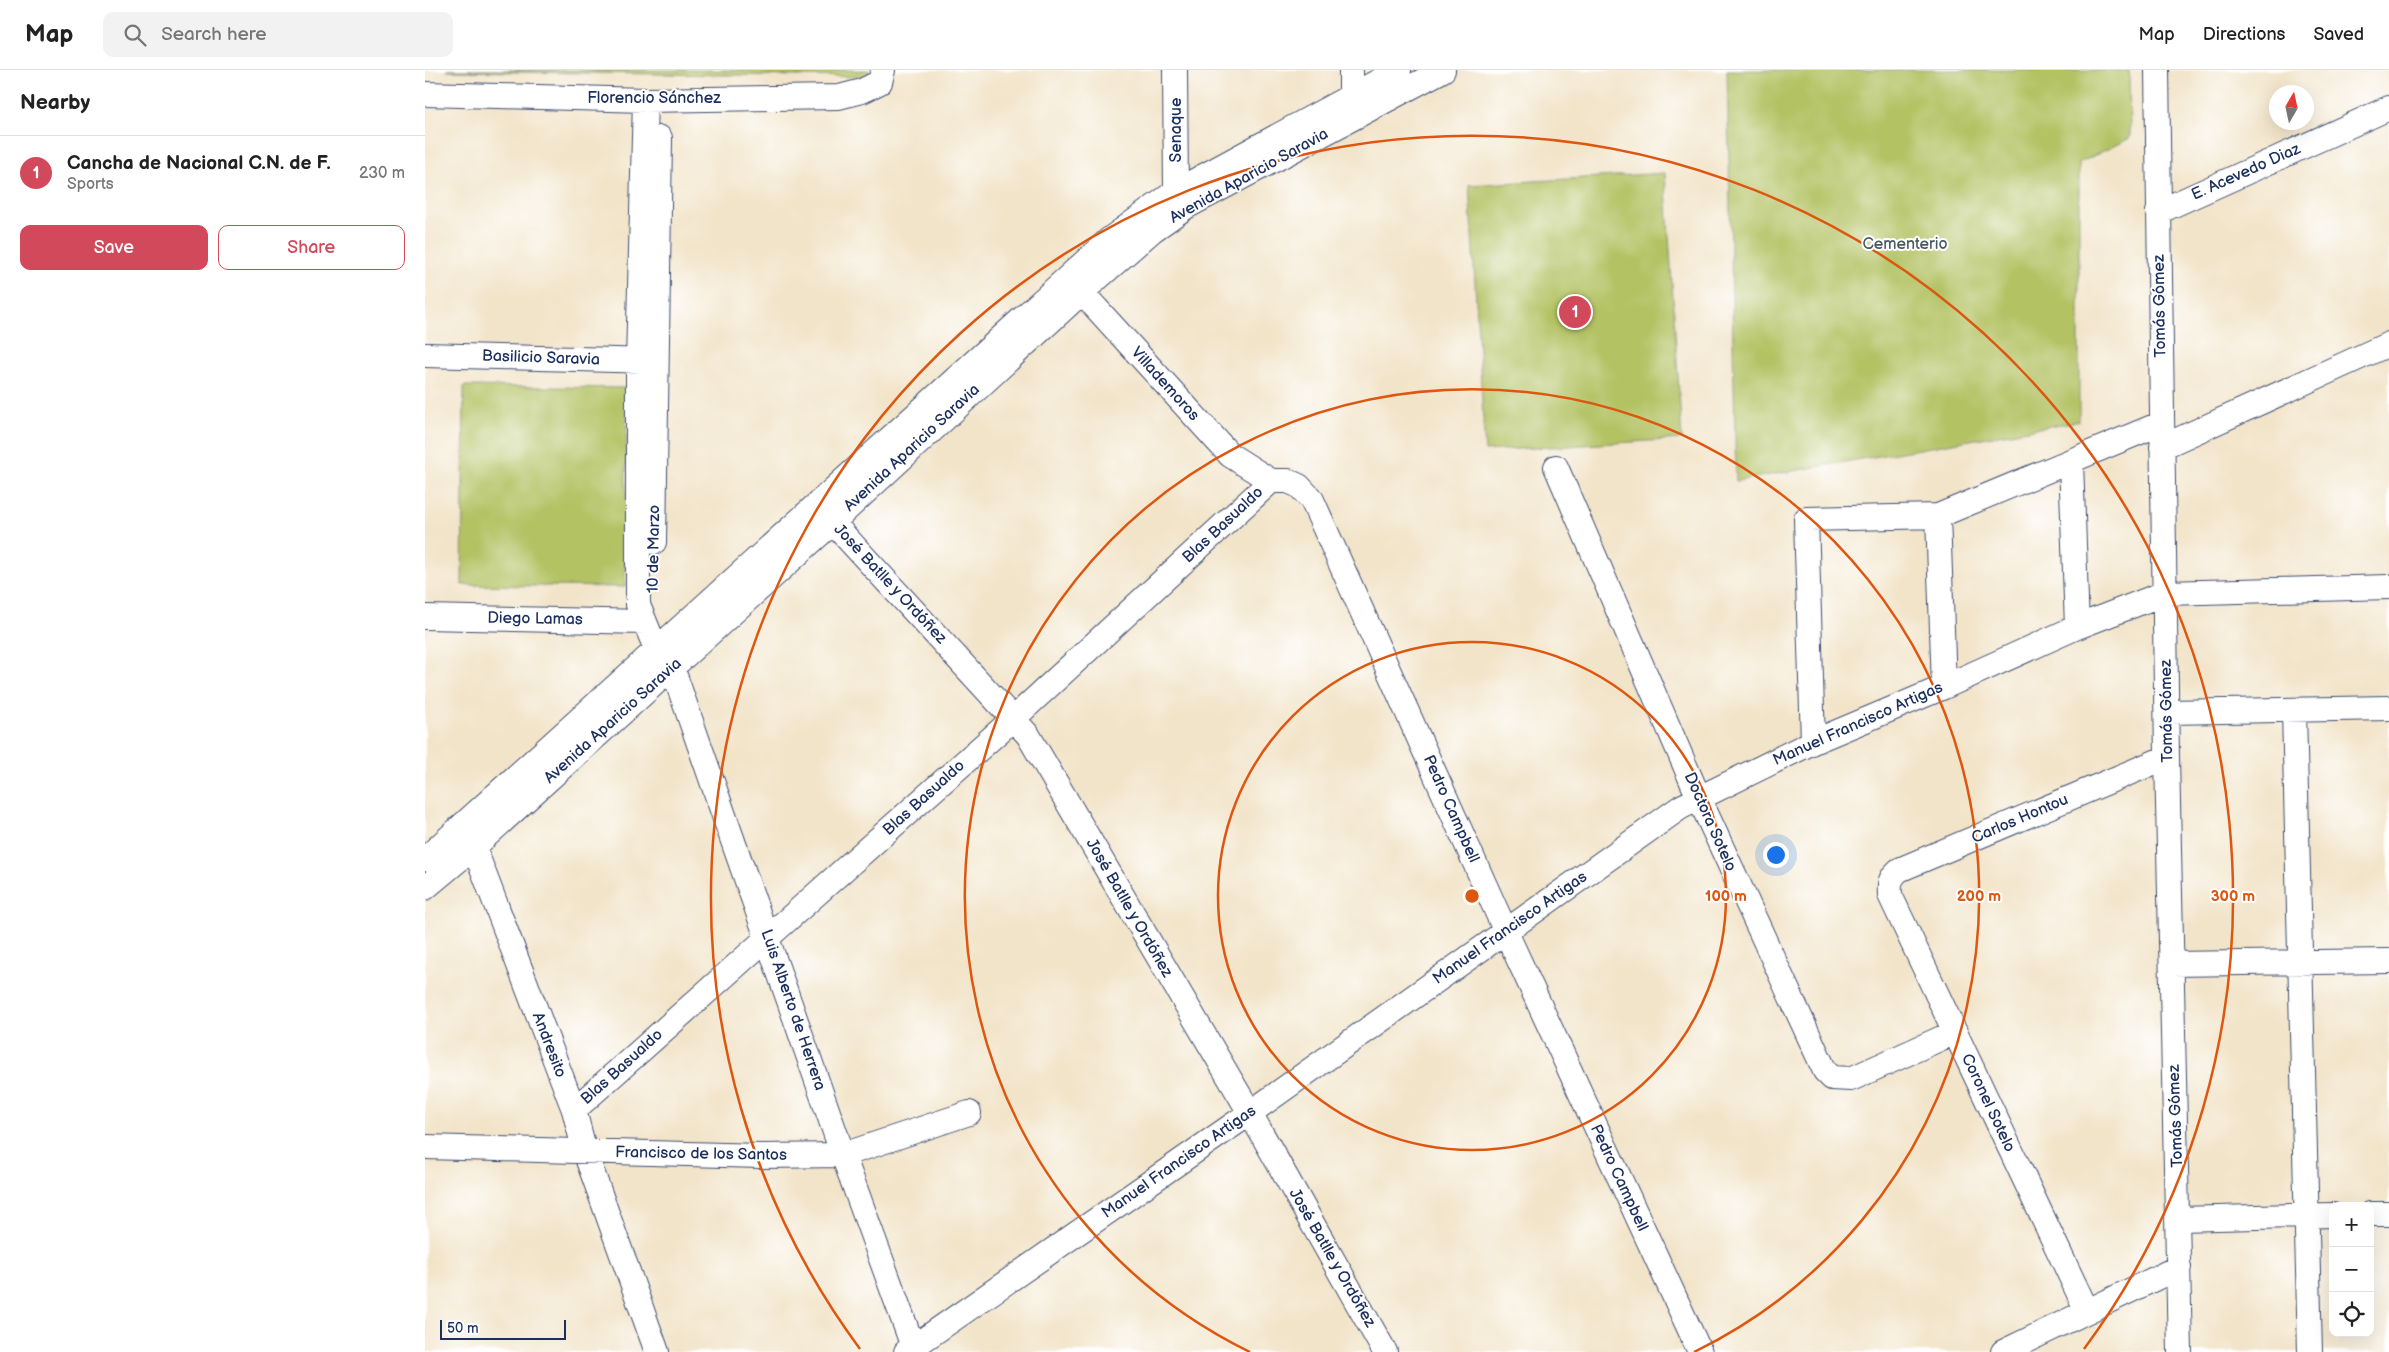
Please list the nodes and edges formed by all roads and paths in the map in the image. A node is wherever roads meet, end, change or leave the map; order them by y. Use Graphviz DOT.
graph roads {
  1 [pos="1175,70"];
  2 [pos="1351,70"];
  3 [pos="1399,70"];
  4 [pos="1443,70"];
  5 [pos="2157,70"];
  6 [pos="881,76"];
  7 [pos="425,94"];
  8 [pos="1351,95"];
  9 [pos="653,100"];
  10 [pos="2389,108"];
  11 [pos="1176,191"];
  12 [pos="2159,212"];
  13 [pos="1147,222"];
  14 [pos="1075,284"];
  15 [pos="2389,344"];
  16 [pos="425,355"];
  17 [pos="647,361"];
  18 [pos="2162,423"];
  19 [pos="2162,447"];
  20 [pos="2071,462"];
  21 [pos="1556,467"];
  22 [pos="1271,481"];
  23 [pos="816,505"];
  24 [pos="1937,516"];
  25 [pos="833,522"];
  26 [pos="2389,587"];
  27 [pos="2165,593"];
  28 [pos="425,617"];
  29 [pos="645,622"];
  30 [pos="2077,627"];
  31 [pos="656,649"];
  32 [pos="672,667"];
  33 [pos="1944,686"];
  34 [pos="2389,708"];
  35 [pos="2294,710"];
  36 [pos="2167,712"];
  37 [pos="1013,718"];
  38 [pos="1813,742"];
  39 [pos="2167,757"];
  40 [pos="1699,798"];
  41 [pos="458,829"];
  42 [pos="474,847"];
  43 [pos="425,859"];
  44 [pos="425,888"];
  45 [pos="1890,895"];
  46 [pos="1505,930"];
  47 [pos="768,938"];
  48 [pos="2389,961"];
  49 [pos="2301,962"];
  50 [pos="2172,964"];
  51 [pos="1955,1032"];
  52 [pos="573,1110"];
  53 [pos="969,1113"];
  54 [pos="1250,1113"];
  55 [pos="425,1147"];
  56 [pos="585,1152"];
  57 [pos="843,1155"];
  58 [pos="2374,1214"];
  59 [pos="2389,1214"];
  60 [pos="2307,1215"];
  61 [pos="2329,1215"];
  62 [pos="2179,1219"];
  63 [pos="2179,1267"];
  64 [pos="2087,1311"];
  65 [pos="911,1350"];
  66 [pos="657,1352"];
  67 [pos="1385,1352"];
  68 [pos="1700,1352"];
  69 [pos="2003,1352"];
  70 [pos="2180,1352"];
  71 [pos="2310,1352"];
  1 -- 11 [label="street, Senaque"];
  2 -- 8 [label="street"];
  3 -- 8 [label="street, Avenida Aparicio Saravia"];
  4 -- 13 [label="street, Avenida Aparicio Saravia"];
  5 -- 12 [label="street, Tomás Gómez"];
  6 -- 9 [label="street, Florencio Sánchez"];
  7 -- 9 [label="street, Florencio Sánchez"];
  8 -- 11 [label="street, Avenida Aparicio Saravia"];
  9 -- 17 [label="street, 10 de Marzo"];
  10 -- 12 [label="street, E. Acevedo Diaz"];
  11 -- 13 [label="street, Avenida Aparicio Saravia"];
  12 -- 18 [label="street, Tomás Gómez"];
  13 -- 14 [label="street, Avenida Aparicio Saravia"];
  14 -- 22 [label="street, Villademoros"];
  14 -- 23 [label="street, Avenida Aparicio Saravia"];
  14 -- 25 [label="street, Avenida Aparicio Saravia"];
  15 -- 19 [label="street"];
  16 -- 17 [label="street, Basilicio Saravia"];
  17 -- 29 [label="street, 10 de Marzo"];
  18 -- 19 [label="street, Tomás Gómez"];
  18 -- 20 [label="street"];
  19 -- 27 [label="street, Tomás Gómez"];
  20 -- 24 [label="street"];
  20 -- 30 [label="street"];
  21 -- 40 [label="street, Doctora Sotelo"];
  22 -- 37 [label="street, Blas Basualdo"];
  22 -- 46 [label="street, Pedro Campbell"];
  23 -- 25 [label="street, José Batlle y Ordóñez"];
  23 -- 31 [label="street, Avenida Aparicio Saravia"];
  24 -- 33 [label="street"];
  24 -- 38 [label="street"];
  25 -- 32 [label="street, Avenida Aparicio Saravia"];
  25 -- 37 [label="street, José Batlle y Ordóñez"];
  26 -- 27 [label="street, Manuel Francisco Artigas"];
  27 -- 30 [label="street, Manuel Francisco Artigas"];
  27 -- 36 [label="street, Tomás Gómez"];
  28 -- 29 [label="street, Diego Lamas"];
  29 -- 31 [label="street"];
  30 -- 33 [label="street, Manuel Francisco Artigas"];
  31 -- 32 [label="street"];
  31 -- 41 [label="street, Avenida Aparicio Saravia"];
  32 -- 42 [label="street, Avenida Aparicio Saravia"];
  32 -- 47 [label="street, Luis Alberto de Herrera"];
  33 -- 38 [label="street, Manuel Francisco Artigas"];
  34 -- 35 [label="street"];
  35 -- 36 [label="street"];
  35 -- 49 [label="street"];
  36 -- 39 [label="street, Tomás Gómez"];
  37 -- 47 [label="street, Blas Basualdo"];
  37 -- 54 [label="street, José Batlle y Ordóñez"];
  38 -- 40 [label="street, Manuel Francisco Artigas"];
  39 -- 45 [label="street, Carlos Hontou"];
  39 -- 50 [label="street, Tomás Gómez"];
  40 -- 46 [label="street, Manuel Francisco Artigas"];
  40 -- 51 [label="street, Doctora Sotelo"];
  41 -- 42 [label="street, Andresito"];
  41 -- 43 [label="street, Avenida Aparicio Saravia"];
  42 -- 44 [label="street, Avenida Aparicio Saravia"];
  42 -- 52 [label="street, Andresito"];
  45 -- 51 [label="street, Coronel Sotelo"];
  46 -- 54 [label="street, Manuel Francisco Artigas"];
  46 -- 68 [label="street, Pedro Campbell"];
  47 -- 52 [label="street, Blas Basualdo"];
  47 -- 57 [label="street, Luis Alberto de Herrera"];
  48 -- 49 [label="street"];
  49 -- 50 [label="street"];
  49 -- 60 [label="street"];
  50 -- 62 [label="street, Tomás Gómez"];
  51 -- 64 [label="street, Coronel Sotelo"];
  52 -- 56 [label="street, Andresito"];
  53 -- 57 [label="street, Francisco de los Santos"];
  54 -- 65 [label="street, Manuel Francisco Artigas"];
  54 -- 67 [label="street, José Batlle y Ordóñez"];
  55 -- 56 [label="street, Francisco de los Santos"];
  56 -- 57 [label="street, Francisco de los Santos"];
  56 -- 66 [label="street, Andresito"];
  57 -- 65 [label="street, Luis Alberto de Herrera"];
  58 -- 59 [label="street"];
  60 -- 61 [label="street"];
  60 -- 62 [label="street"];
  60 -- 71 [label="street"];
  62 -- 63 [label="street, Tomás Gómez"];
  63 -- 64 [label="street"];
  63 -- 70 [label="street, Tomás Gómez"];
  64 -- 69 [label="street"];
}
